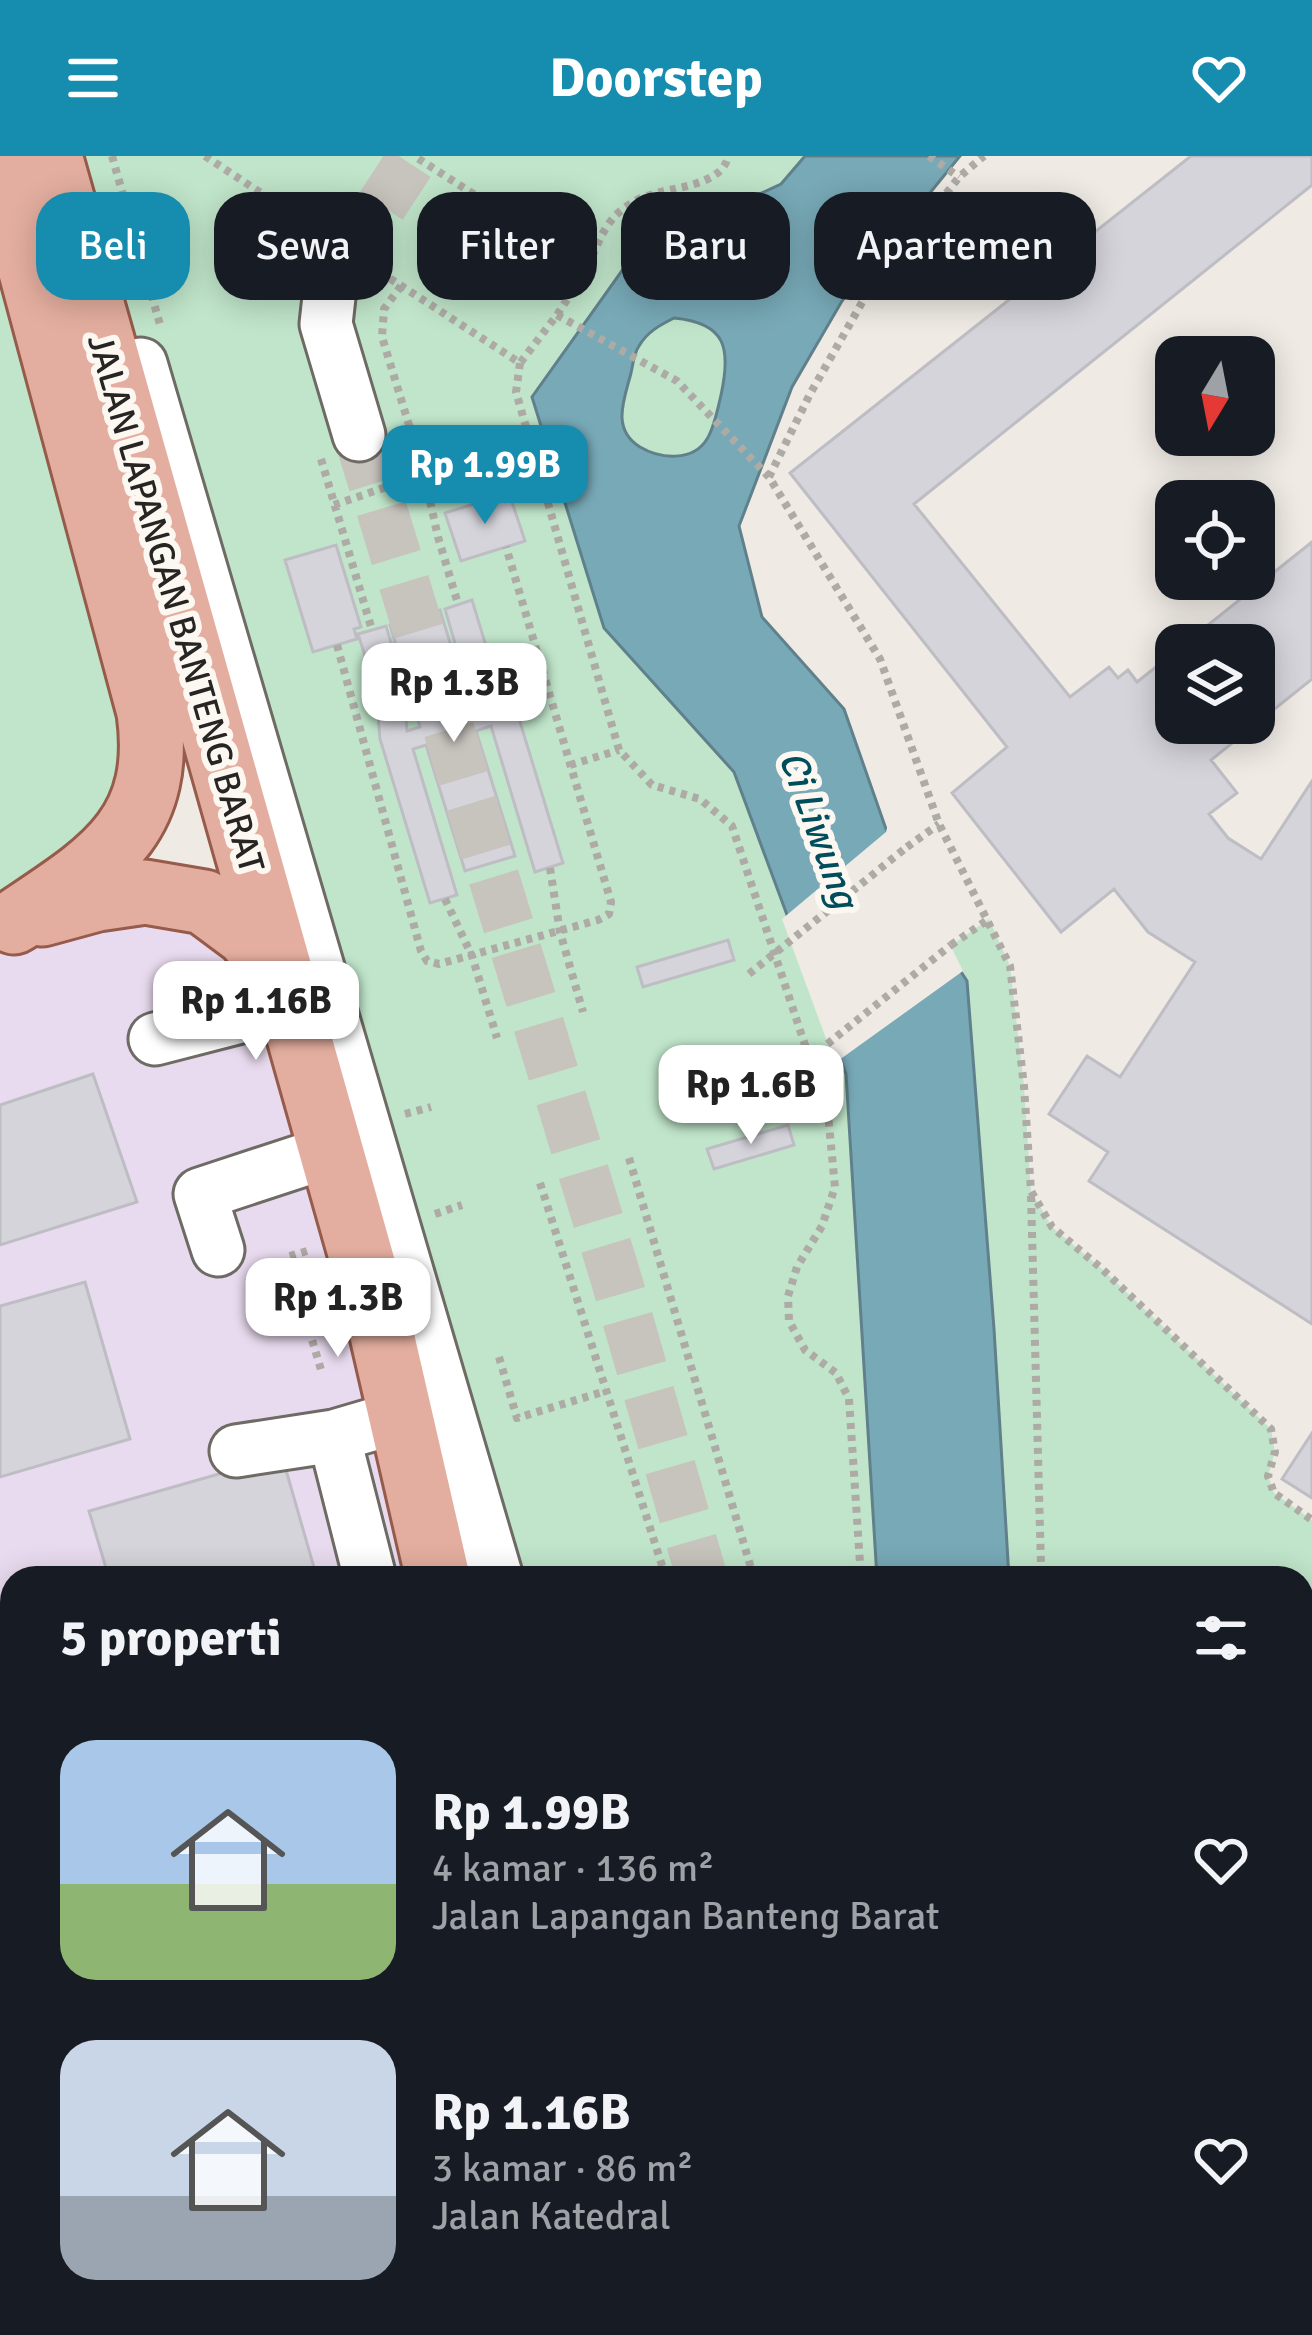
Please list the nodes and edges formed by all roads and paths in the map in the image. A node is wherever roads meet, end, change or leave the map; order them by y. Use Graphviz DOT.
graph roads {
  1 [pos="0,156"];
  2 [pos="50,156"];
  3 [pos="80,156"];
  4 [pos="205,156"];
  5 [pos="414,156"];
  6 [pos="728,156"];
  7 [pos="929,156"];
  8 [pos="984,156"];
  9 [pos="955,175"];
  10 [pos="255,192"];
  11 [pos="470,192"];
  12 [pos="597,244"];
  13 [pos="393,282"];
  14 [pos="401,286"];
  15 [pos="329,300"];
  16 [pos="567,300"];
  17 [pos="557,315"];
  18 [pos="520,363"];
  19 [pos="359,435"];
  20 [pos="424,474"];
  21 [pos="767,476"];
  22 [pos="334,505"];
  23 [pos="452,534"];
  24 [pos="438,537"];
  25 [pos="506,547"];
  26 [pos="458,604"];
  27 [pos="337,645"];
  28 [pos="619,750"];
  29 [pos="570,765"];
  30 [pos="939,824"];
  31 [pos="550,868"];
  32 [pos="445,899"];
  33 [pos="989,919"];
  34 [pos="7,924"];
  35 [pos="560,932"];
  36 [pos="472,956"];
  37 [pos="749,974"];
  38 [pos="303,1003"];
  39 [pos="584,1012"];
  40 [pos="497,1038"];
  41 [pos="155,1039"];
  42 [pos="790,1074"];
  43 [pos="327,1135"];
  44 [pos="629,1158"];
  45 [pos="540,1183"];
  46 [pos="1031,1191"];
  47 [pos="218,1250"];
  48 [pos="287,1257"];
  49 [pos="499,1357"];
  50 [pos="322,1373"];
  51 [pos="606,1391"];
  52 [pos="402,1416"];
  53 [pos="334,1436"];
  54 [pos="236,1451"];
  55 [pos="1312,1520"];
  56 [pos="367,1566"];
  57 [pos="435,1566"];
  58 [pos="492,1566"];
  59 [pos="662,1566"];
  60 [pos="750,1566"];
  61 [pos="860,1566"];
  62 [pos="1041,1566"];
  1 -- 34 [label="main road, JALAN LAPANGAN BANTENG BARAT"];
  2 -- 38 [label="main road, JALAN LAPANGAN BANTENG BARAT"];
  3 -- 38 [label="street"];
  4 -- 10 [label="path"];
  5 -- 11 [label="path"];
  6 -- 12 [label="path"];
  7 -- 9 [label="path"];
  8 -- 9 [label="path"];
  9 -- 21 [label="path"];
  13 -- 14 [label="path"];
  14 -- 18 [label="path"];
  14 -- 20 [label="path"];
  15 -- 19 [label="street"];
  16 -- 17 [label="path"];
  17 -- 18 [label="path"];
  17 -- 21 [label="path"];
  18 -- 28 [label="path"];
  20 -- 22 [label="path"];
  20 -- 24 [label="path"];
  21 -- 30 [label="path"];
  23 -- 24 [label="path"];
  24 -- 26 [label="path"];
  25 -- 29 [label="path"];
  27 -- 36 [label="path"];
  28 -- 29 [label="path"];
  28 -- 61 [label="path"];
  29 -- 35 [label="path"];
  30 -- 33 [label="path"];
  30 -- 37 [label="path, bridge"];
  31 -- 35 [label="path"];
  32 -- 36 [label="path"];
  33 -- 42 [label="path, bridge"];
  33 -- 46 [label="path"];
  34 -- 38 [label="main road"];
  35 -- 36 [label="path"];
  35 -- 39 [label="path"];
  36 -- 40 [label="path"];
  38 -- 41 [label="street"];
  38 -- 43 [label="main road, JALAN LAPANGAN BANTENG BARAT"];
  38 -- 58 [label="street"];
  43 -- 47 [label="street"];
  43 -- 52 [label="main road, JALAN LAPANGAN BANTENG BARAT"];
  44 -- 60 [label="path"];
  45 -- 51 [label="path"];
  46 -- 55 [label="path"];
  46 -- 62 [label="path"];
  48 -- 50 [label="path"];
  49 -- 51 [label="path"];
  51 -- 59 [label="path"];
  52 -- 53 [label="street"];
  52 -- 57 [label="main road, JALAN LAPANGAN BANTENG BARAT"];
  53 -- 54 [label="street"];
  53 -- 56 [label="street"];
}
